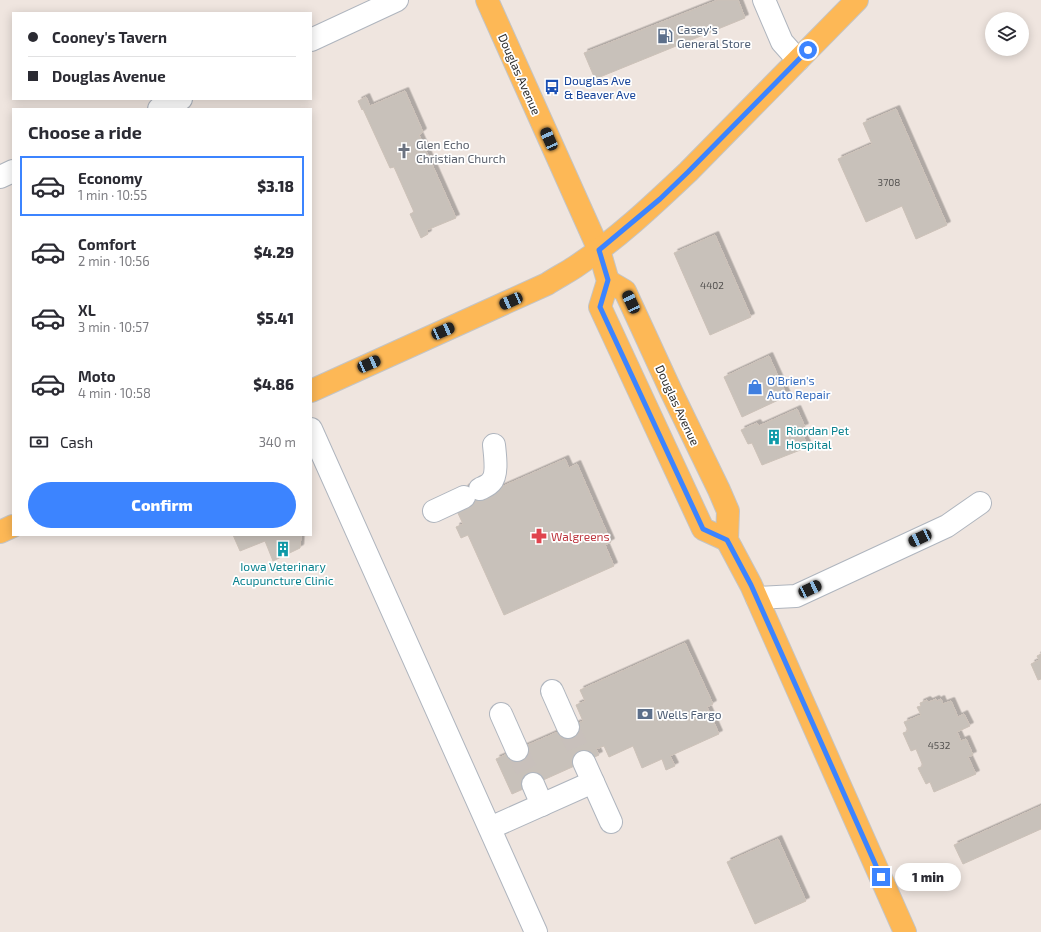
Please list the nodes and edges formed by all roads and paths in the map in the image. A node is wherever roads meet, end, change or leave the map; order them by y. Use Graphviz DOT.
graph roads {
  1 [pos="397,0"];
  2 [pos="487,0"];
  3 [pos="764,0"];
  4 [pos="856,0"];
  5 [pos="312,40"];
  6 [pos="798,60"];
  7 [pos="179,100"];
  8 [pos="161,108"];
  9 [pos="12,171"];
  10 [pos="0,177"];
  11 [pos="599,250"];
  12 [pos="608,280"];
  13 [pos="312,391"];
  14 [pos="312,431"];
  15 [pos="494,445"];
  16 [pos="980,503"];
  17 [pos="434,511"];
  18 [pos="12,526"];
  19 [pos="0,532"];
  20 [pos="727,540"];
  21 [pos="757,598"];
  22 [pos="552,691"];
  23 [pos="501,714"];
  24 [pos="568,727"];
  25 [pos="517,750"];
  26 [pos="584,762"];
  27 [pos="593,782"];
  28 [pos="533,784"];
  29 [pos="542,805"];
  30 [pos="611,822"];
  31 [pos="490,828"];
  32 [pos="536,932"];
  33 [pos="905,932"];
  1 -- 5 [label="street"];
  2 -- 11 [label="main road, Douglas Avenue"];
  3 -- 6 [label="street"];
  4 -- 6 [label="main road"];
  6 -- 11 [label="main road"];
  7 -- 8 [label="street"];
  9 -- 10 [label="street"];
  11 -- 12 [label="main road, Douglas Avenue"];
  11 -- 13 [label="main road"];
  12 -- 20 [label="main road, Douglas Avenue"];
  12 -- 20 [label="main road"];
  14 -- 31 [label="street"];
  15 -- 17 [label="street"];
  16 -- 21 [label="street"];
  18 -- 19 [label="main road"];
  20 -- 21 [label="main road"];
  21 -- 33 [label="main road"];
  22 -- 24 [label="street"];
  23 -- 25 [label="street"];
  26 -- 27 [label="street"];
  27 -- 29 [label="street"];
  27 -- 30 [label="street"];
  28 -- 29 [label="street"];
  29 -- 31 [label="street"];
  31 -- 32 [label="street"];
}
